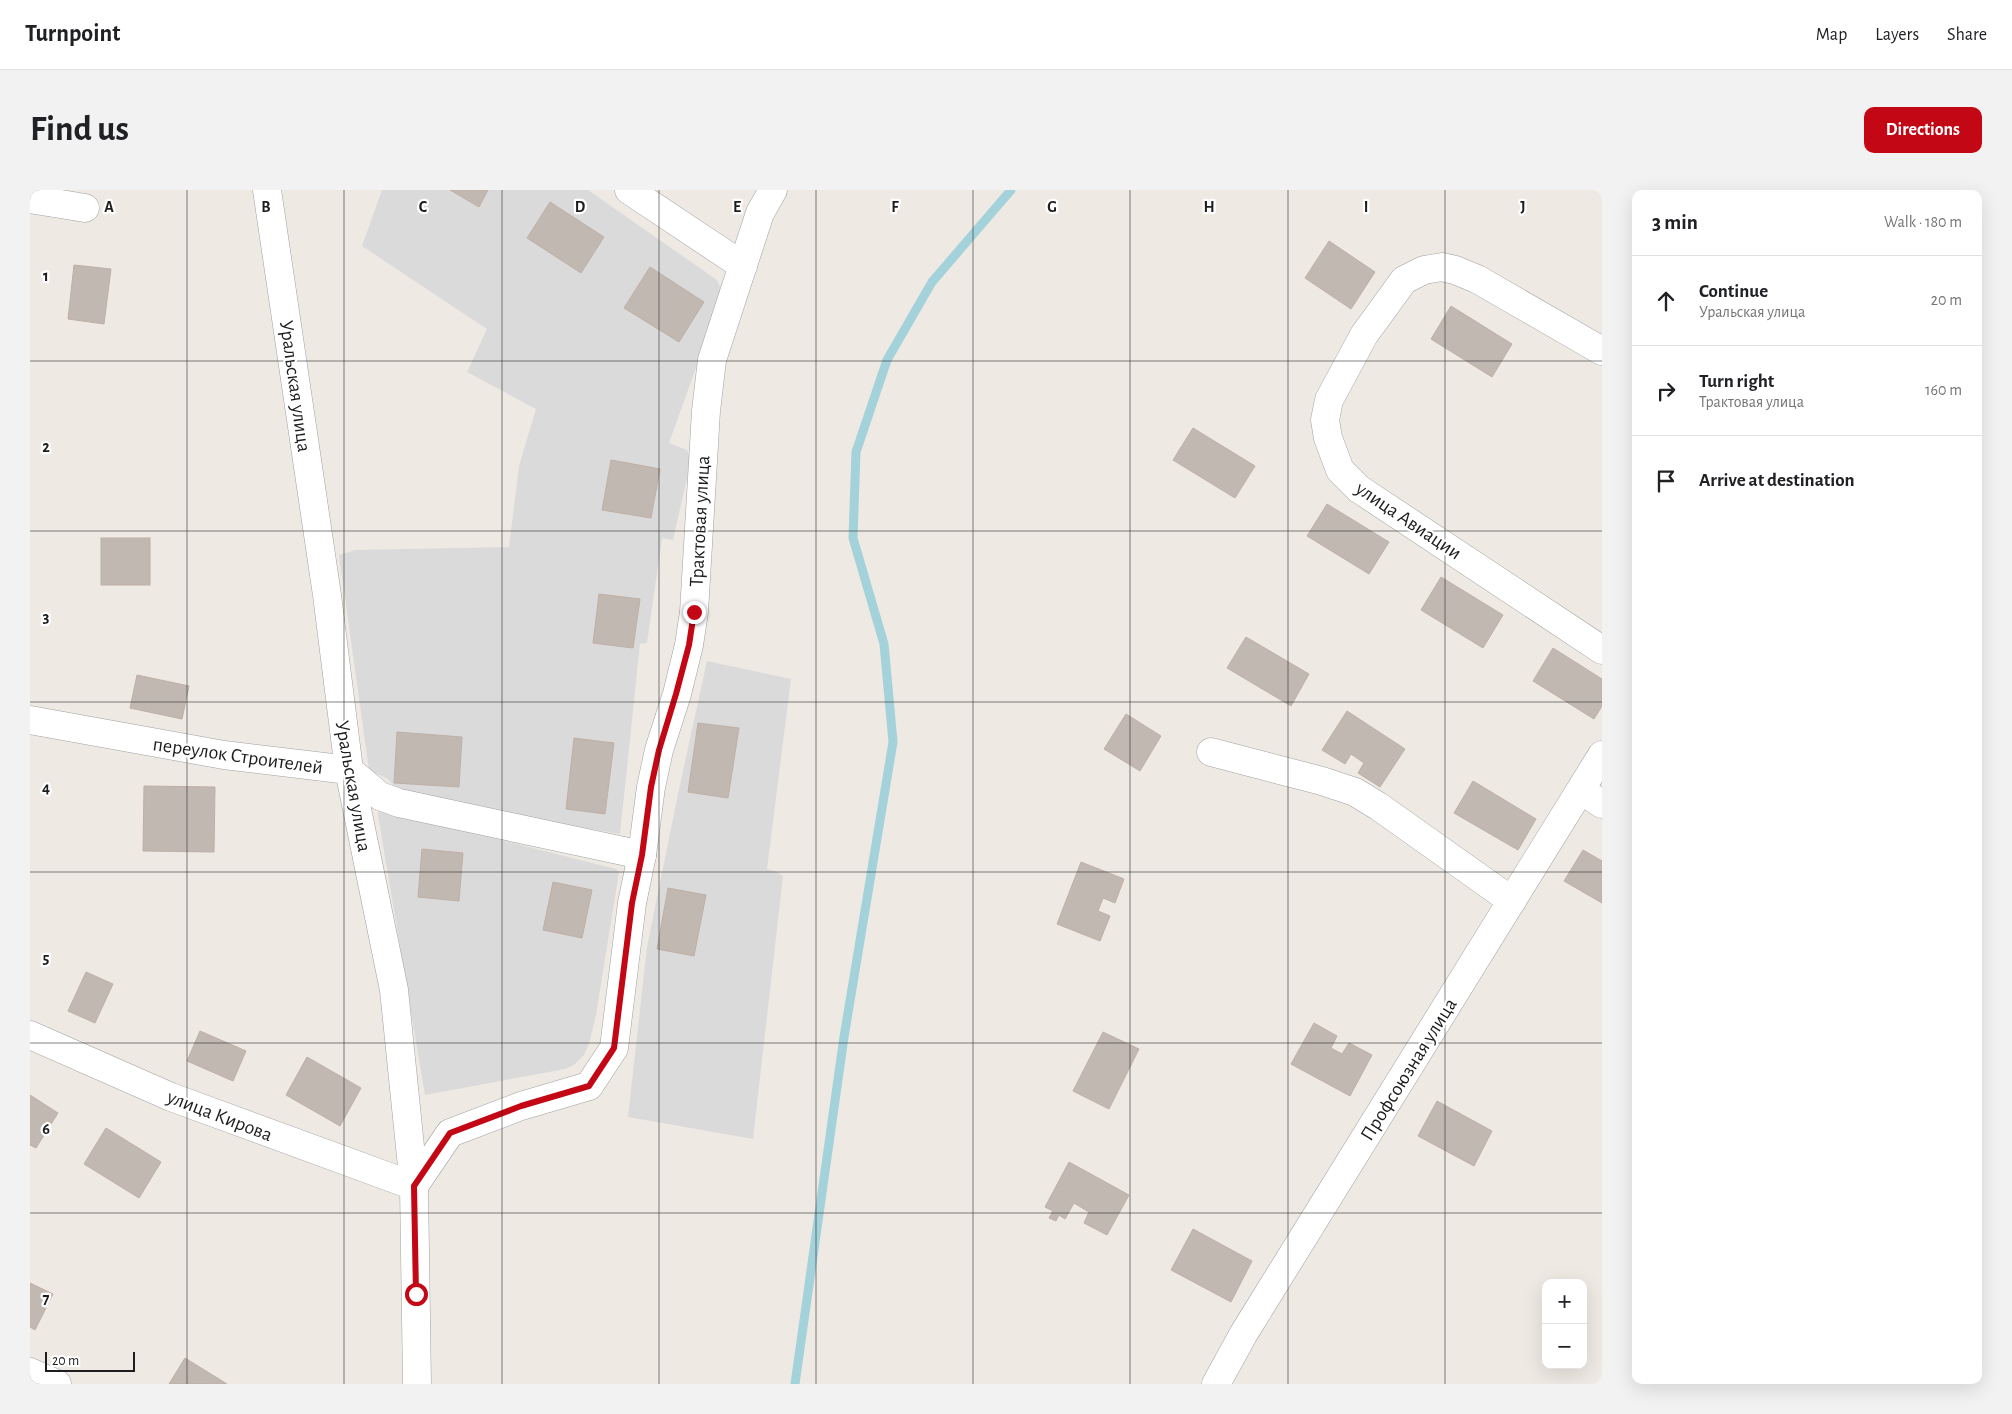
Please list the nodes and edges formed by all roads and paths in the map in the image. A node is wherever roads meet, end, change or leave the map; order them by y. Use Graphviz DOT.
graph roads {
  1 [pos="267,190"];
  2 [pos="629,190"];
  3 [pos="773,190"];
  4 [pos="30,199"];
  5 [pos="85,208"];
  6 [pos="743,266"];
  7 [pos="1602,351"];
  8 [pos="1602,650"];
  9 [pos="30,720"];
  10 [pos="1212,752"];
  11 [pos="1602,755"];
  12 [pos="349,770"];
  13 [pos="1591,797"];
  14 [pos="642,855"];
  15 [pos="1512,901"];
  16 [pos="30,1035"];
  17 [pos="414,1186"];
  18 [pos="30,1372"];
  19 [pos="57,1384"];
  20 [pos="417,1384"];
  21 [pos="1216,1384"];
  1 -- 12 [label="street, Уральская улица"];
  2 -- 6 [label="street"];
  3 -- 6 [label="street, Трактовая улица"];
  4 -- 5 [label="street"];
  6 -- 14 [label="street, Трактовая улица"];
  7 -- 8 [label="street, улица Авиации"];
  9 -- 12 [label="street, переулок Строителей"];
  10 -- 15 [label="street"];
  11 -- 13 [label="street, Профсоюзная улица"];
  12 -- 14 [label="street, переулок Строителей"];
  12 -- 17 [label="street, Уральская улица"];
  13 -- 15 [label="street, Профсоюзная улица"];
  14 -- 17 [label="street, Трактовая улица"];
  15 -- 21 [label="street, Профсоюзная улица"];
  16 -- 17 [label="street, улица Кирова"];
  17 -- 20 [label="street, Уральская улица"];
  18 -- 19 [label="street"];
}
